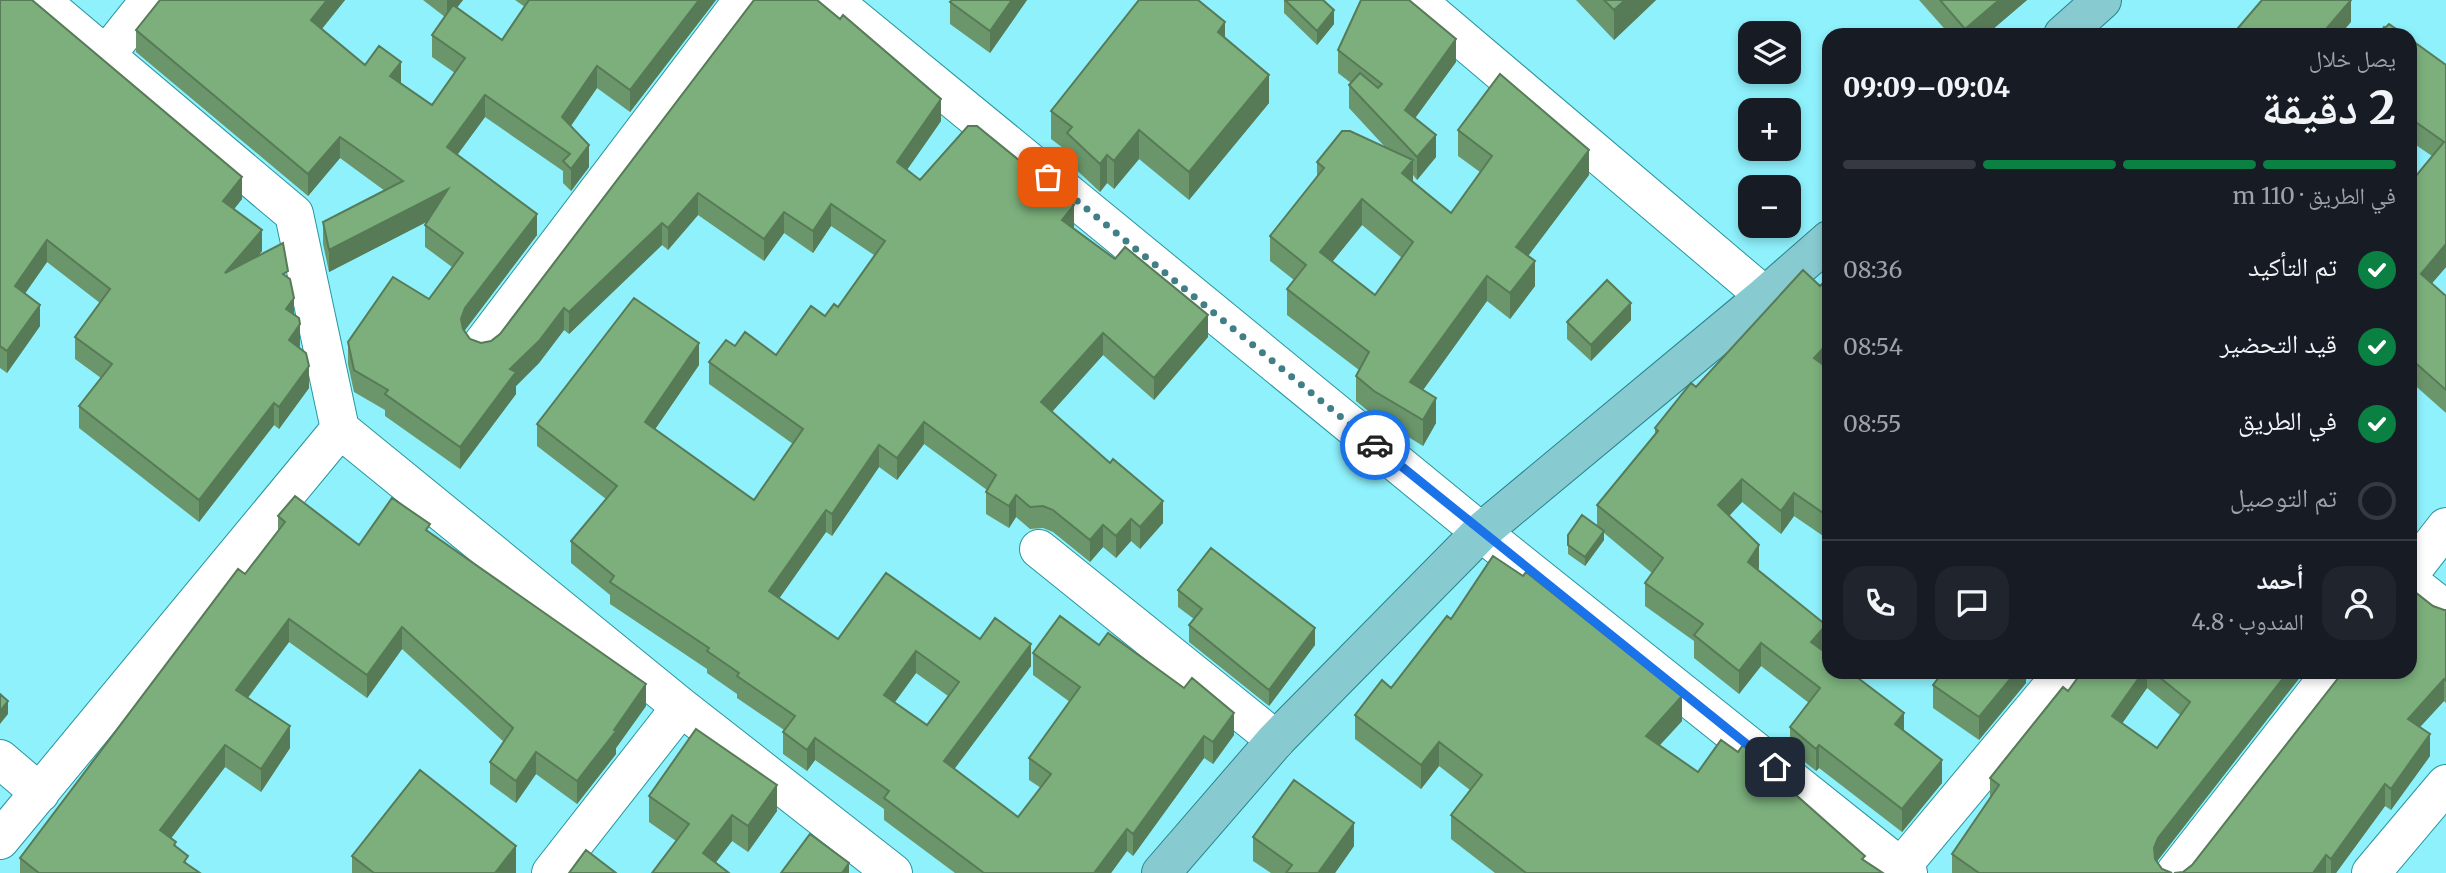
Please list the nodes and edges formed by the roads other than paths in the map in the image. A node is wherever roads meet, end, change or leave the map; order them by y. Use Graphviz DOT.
graph roads {
  1 [pos="40,0"];
  2 [pos="150,0"];
  3 [pos="743,0"];
  4 [pos="832,0"];
  5 [pos="1416,0"];
  6 [pos="2102,0"];
  7 [pos="2071,28"];
  8 [pos="106,55"];
  9 [pos="1822,246"];
  10 [pos="1765,296"];
  11 [pos="483,343"];
  12 [pos="340,429"];
  13 [pos="2446,527"];
  14 [pos="1481,532"];
  15 [pos="1039,549"];
  16 [pos="2417,564"];
  17 [pos="2417,587"];
  18 [pos="2446,610"];
  19 [pos="2058,679"];
  20 [pos="2327,679"];
  21 [pos="681,707"];
  22 [pos="1276,740"];
  23 [pos="0,759"];
  24 [pos="2446,784"];
  25 [pos="40,793"];
  26 [pos="0,840"];
  27 [pos="1904,870"];
  28 [pos="551,873"];
  29 [pos="893,873"];
  30 [pos="1161,873"];
  31 [pos="2175,873"];
  32 [pos="2371,873"];
  1 -- 8 [label="street"];
  2 -- 8 [label="street"];
  3 -- 11 [label="street"];
  4 -- 14 [label="street"];
  5 -- 10 [label="street"];
  6 -- 7 [label="main road"];
  8 -- 12 [label="street"];
  9 -- 10 [label="main road"];
  10 -- 14 [label="main road"];
  12 -- 21 [label="street"];
  12 -- 25 [label="street"];
  13 -- 16 [label="street"];
  14 -- 22 [label="main road"];
  14 -- 27 [label="street"];
  15 -- 22 [label="street"];
  17 -- 18 [label="street"];
  19 -- 27 [label="street"];
  20 -- 31 [label="street"];
  21 -- 28 [label="street"];
  21 -- 29 [label="street"];
  22 -- 30 [label="main road"];
  23 -- 25 [label="street"];
  24 -- 32 [label="street"];
  25 -- 26 [label="street"];
}
